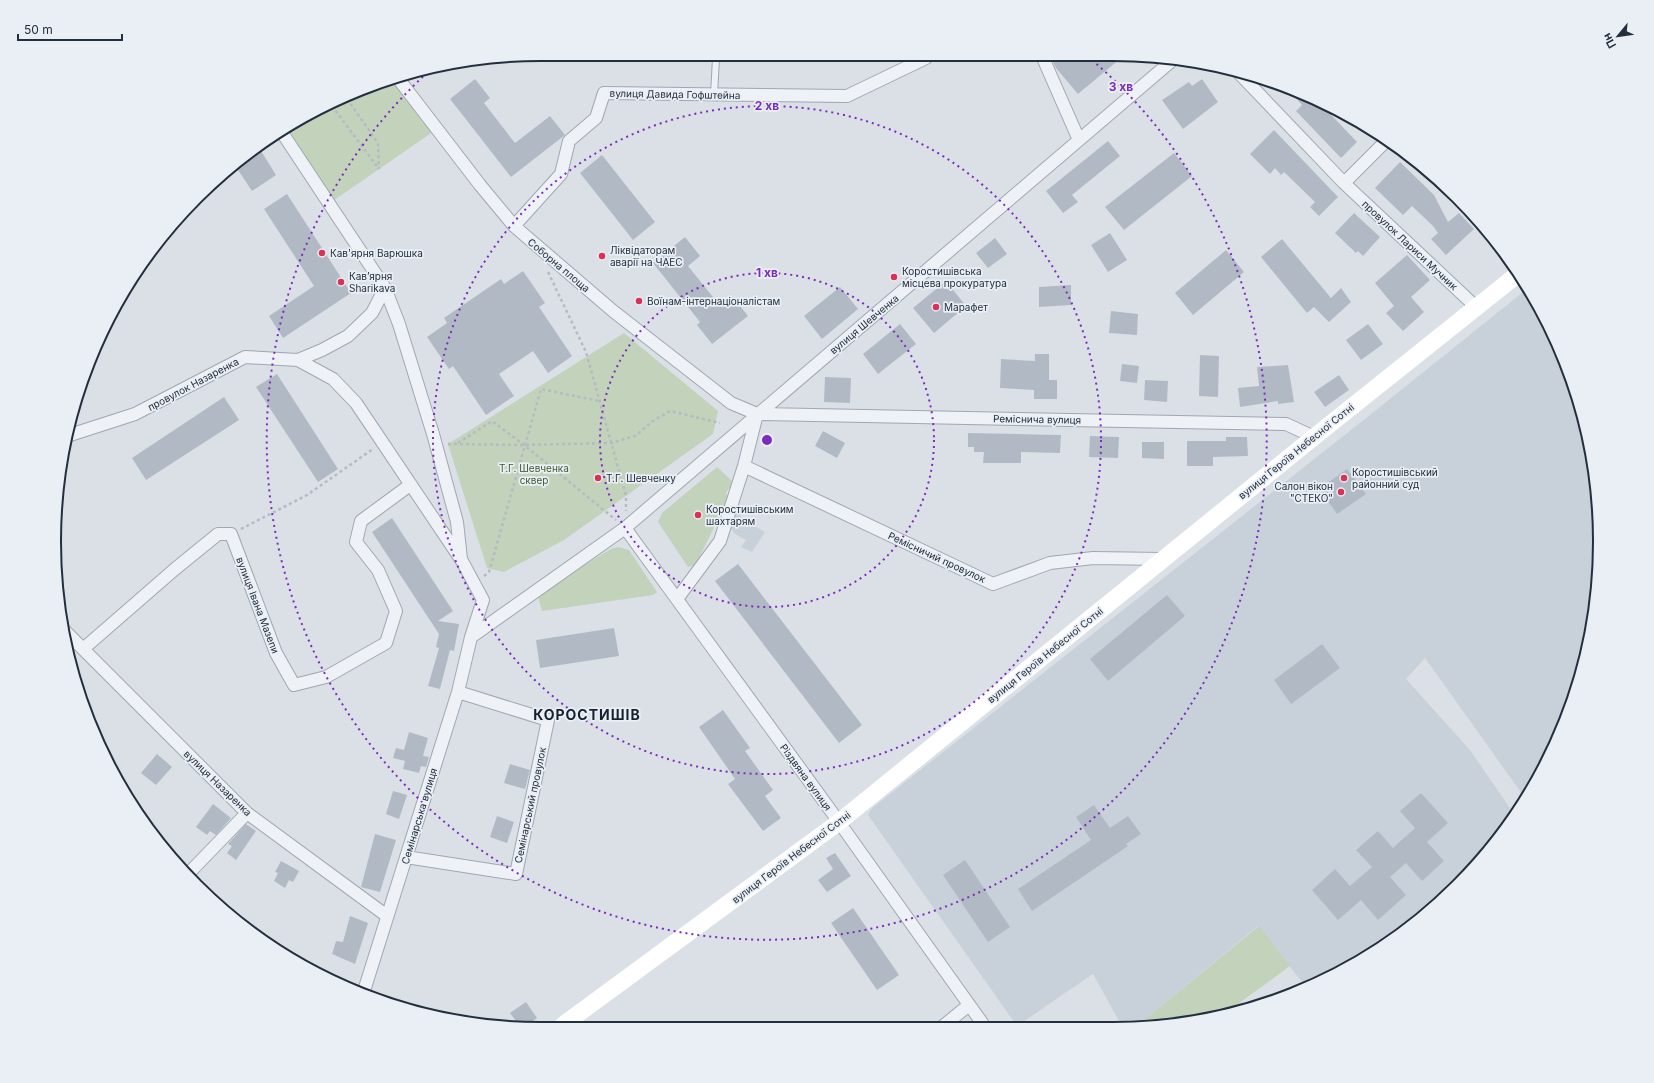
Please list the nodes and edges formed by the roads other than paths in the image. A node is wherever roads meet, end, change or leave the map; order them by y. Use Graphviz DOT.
graph roads {
  1 [pos="716,61"];
  2 [pos="920,61"];
  3 [pos="1044,61"];
  4 [pos="1168,64"];
  5 [pos="1245,80"];
  6 [pos="400,83"];
  7 [pos="714,94"];
  8 [pos="284,136"];
  9 [pos="1079,140"];
  10 [pos="1383,144"];
  11 [pos="1344,183"];
  12 [pos="514,226"];
  13 [pos="1514,277"];
  14 [pos="385,288"];
  15 [pos="1476,307"];
  16 [pos="298,360"];
  17 [pos="757,414"];
  18 [pos="73,434"];
  19 [pos="1314,437"];
  20 [pos="744,466"];
  21 [pos="410,485"];
  22 [pos="625,528"];
  23 [pos="1163,559"];
  24 [pos="462,561"];
  25 [pos="677,599"];
  26 [pos="70,636"];
  27 [pos="471,637"];
  28 [pos="83,649"];
  29 [pos="458,692"];
  30 [pos="247,813"];
  31 [pos="839,822"];
  32 [pos="406,857"];
  33 [pos="191,870"];
  34 [pos="387,916"];
  35 [pos="365,988"];
  36 [pos="969,1005"];
  37 [pos="567,1022"];
  38 [pos="948,1022"];
  39 [pos="981,1022"];
  1 -- 7 [label="lane"];
  2 -- 7 [label="street, вулиця Давида Гофштейна"];
  3 -- 9 [label="street"];
  4 -- 9 [label="street, вулиця Шевченка"];
  5 -- 11 [label="street, провулок Лариси Мучник"];
  6 -- 12 [label="street, Соборна площа"];
  7 -- 12 [label="street, вулиця Давида Гофштейна"];
  8 -- 14 [label="street"];
  9 -- 17 [label="street, вулиця Шевченка"];
  10 -- 11 [label="street"];
  11 -- 15 [label="street, провулок Лариси Мучник"];
  12 -- 17 [label="street, Соборна площа"];
  13 -- 15 [label="street, вулиця Героїв Небесної Сотні"];
  14 -- 16 [label="street, провулок Назаренка"];
  14 -- 24 [label="street"];
  15 -- 19 [label="street, вулиця Героїв Небесної Сотні"];
  16 -- 18 [label="street, провулок Назаренка"];
  16 -- 21 [label="street"];
  17 -- 19 [label="street, Реміснича вулиця"];
  17 -- 20 [label="street"];
  17 -- 22 [label="street, вулиця Шевченка"];
  19 -- 23 [label="street, вулиця Героїв Небесної Сотні"];
  20 -- 23 [label="street, Ремісничий провулок"];
  20 -- 25 [label="street"];
  21 -- 24 [label="street"];
  21 -- 28 [label="street, вулиця Івана Мазепи"];
  22 -- 25 [label="street, Різдвяна вулиця"];
  22 -- 27 [label="street, вулиця Шевченка"];
  23 -- 31 [label="street, вулиця Героїв Небесної Сотні"];
  24 -- 27 [label="street, Семінарська вулиця"];
  25 -- 31 [label="street, Різдвяна вулиця"];
  26 -- 28 [label="street, вулиця Назаренка"];
  27 -- 29 [label="street, Семінарська вулиця"];
  28 -- 30 [label="street, вулиця Назаренка"];
  29 -- 32 [label="street, Семінарська вулиця"];
  29 -- 32 [label="street, Семінарський провулок"];
  30 -- 33 [label="street"];
  30 -- 34 [label="street, вулиця Назаренка"];
  31 -- 36 [label="street, Різдвяна вулиця"];
  31 -- 37 [label="street, вулиця Героїв Небесної Сотні"];
  32 -- 34 [label="street, Семінарська вулиця"];
  34 -- 35 [label="street, Семінарська вулиця"];
  36 -- 38 [label="street"];
  36 -- 39 [label="street, Різдвяна вулиця"];
}
